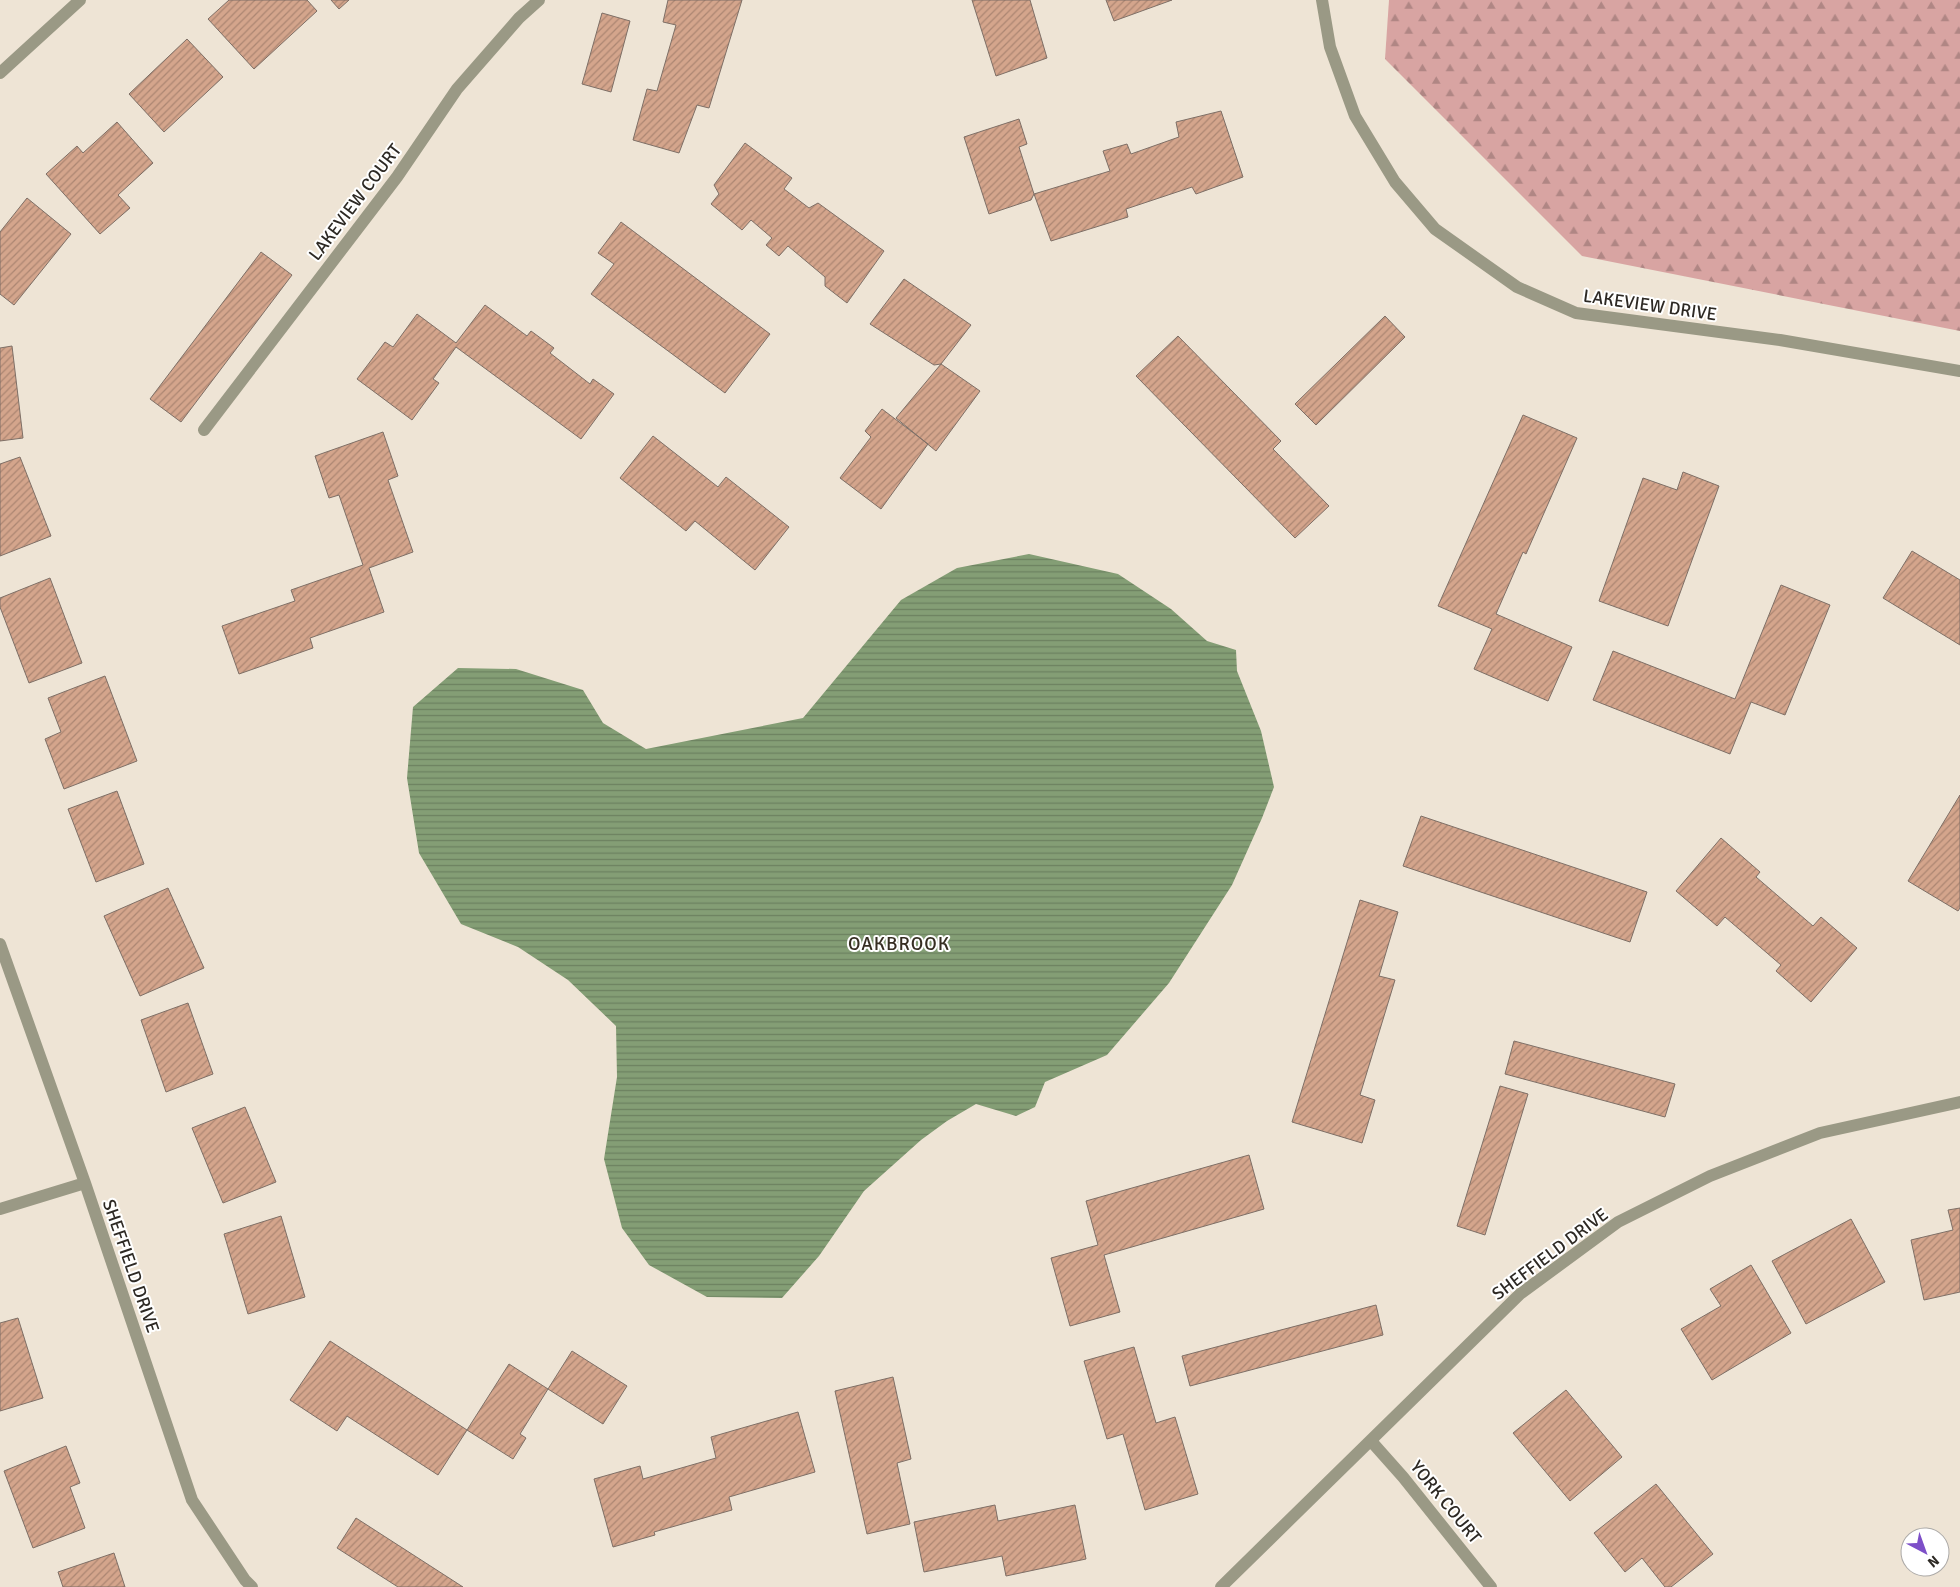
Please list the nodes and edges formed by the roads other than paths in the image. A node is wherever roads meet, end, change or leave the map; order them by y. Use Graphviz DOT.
graph roads {
  1 [pos="80,0"];
  2 [pos="539,0"];
  3 [pos="1322,0"];
  4 [pos="0,73"];
  5 [pos="1960,371"];
  6 [pos="204,430"];
  7 [pos="0,944"];
  8 [pos="1960,1102"];
  9 [pos="85,1183"];
  10 [pos="0,1209"];
  11 [pos="1371,1442"];
  12 [pos="252,1587"];
  13 [pos="1221,1587"];
  14 [pos="1491,1587"];
  1 -- 4 [label="street"];
  2 -- 6 [label="street, LAKEVIEW COURT"];
  3 -- 5 [label="street, LAKEVIEW DRIVE"];
  7 -- 9 [label="street, SHEFFIELD DRIVE"];
  8 -- 11 [label="street, SHEFFIELD DRIVE"];
  9 -- 10 [label="street"];
  9 -- 12 [label="street, SHEFFIELD DRIVE"];
  11 -- 13 [label="street, SHEFFIELD DRIVE"];
  11 -- 14 [label="street, YORK COURT"];
}
